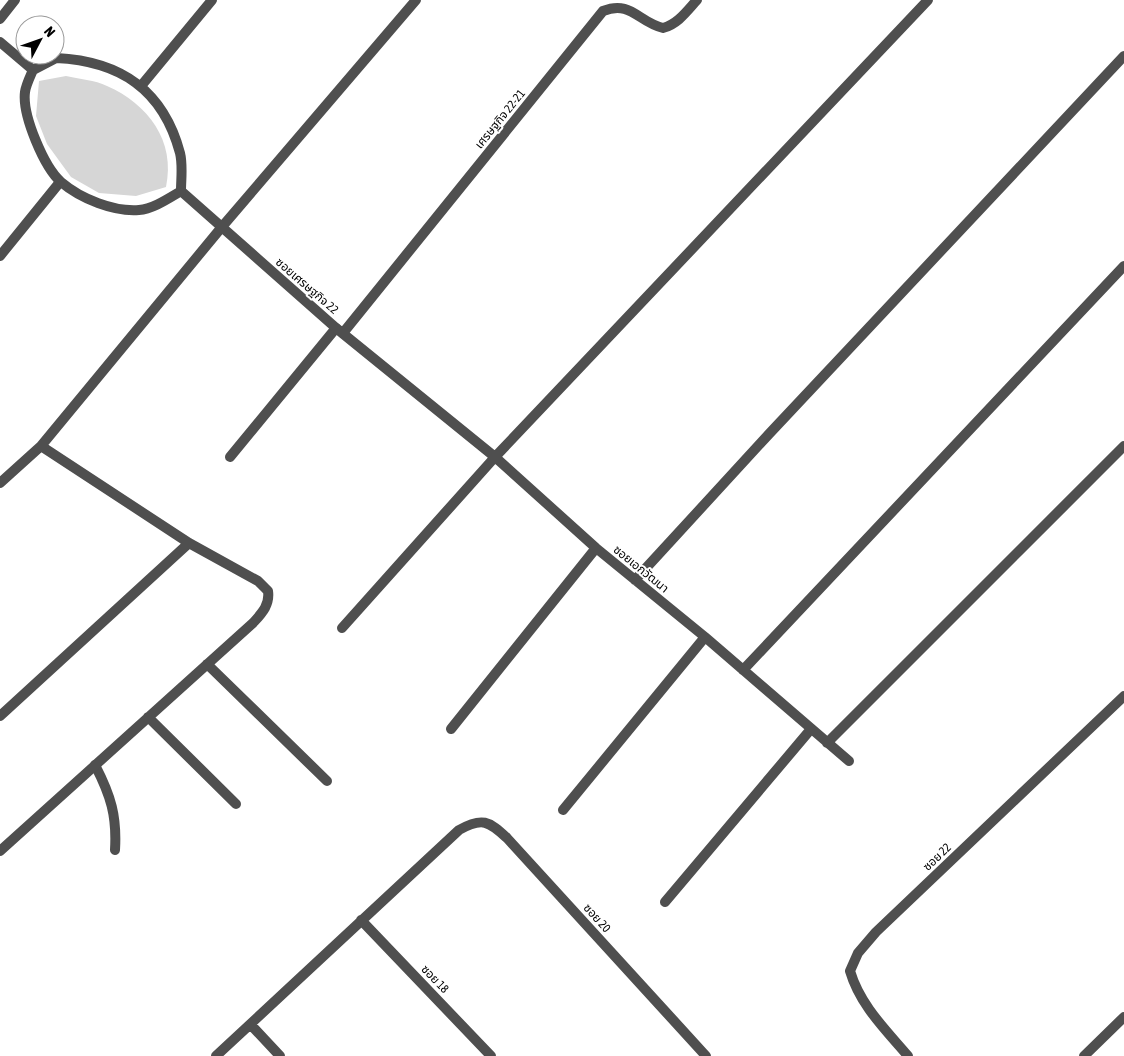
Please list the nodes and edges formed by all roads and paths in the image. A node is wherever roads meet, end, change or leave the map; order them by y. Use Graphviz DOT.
graph roads {
  1 [pos="15,0"];
  2 [pos="212,0"];
  3 [pos="416,0"];
  4 [pos="697,0"];
  5 [pos="928,0"];
  6 [pos="0,19"];
  7 [pos="0,42"];
  8 [pos="1124,56"];
  9 [pos="33,70"];
  10 [pos="140,86"];
  11 [pos="60,182"];
  12 [pos="181,191"];
  13 [pos="221,228"];
  14 [pos="0,256"];
  15 [pos="1124,266"];
  16 [pos="339,331"];
  17 [pos="419,395"];
  18 [pos="41,446"];
  19 [pos="1124,446"];
  20 [pos="495,457"];
  21 [pos="230,458"];
  22 [pos="0,483"];
  23 [pos="189,543"];
  24 [pos="596,548"];
  25 [pos="634,580"];
  26 [pos="342,628"];
  27 [pos="704,637"];
  28 [pos="207,664"];
  29 [pos="744,670"];
  30 [pos="1124,696"];
  31 [pos="0,716"];
  32 [pos="148,717"];
  33 [pos="451,729"];
  34 [pos="812,729"];
  35 [pos="827,743"];
  36 [pos="849,761"];
  37 [pos="95,765"];
  38 [pos="327,781"];
  39 [pos="236,804"];
  40 [pos="563,810"];
  41 [pos="115,850"];
  42 [pos="0,851"];
  43 [pos="665,902"];
  44 [pos="361,920"];
  45 [pos="1124,1017"];
  46 [pos="251,1025"];
  47 [pos="216,1056"];
  48 [pos="280,1056"];
  49 [pos="491,1056"];
  50 [pos="706,1056"];
  51 [pos="908,1056"];
  52 [pos="1084,1056"];
  1 -- 6 [label="street"];
  2 -- 10 [label="street"];
  3 -- 13 [label="street"];
  4 -- 16 [label="street, เศรษฐกิจ 22-21"];
  5 -- 20 [label="street"];
  7 -- 9 [label="street"];
  8 -- 25 [label="street"];
  9 -- 10 [label="street"];
  9 -- 11 [label="street"];
  10 -- 12 [label="street"];
  11 -- 12 [label="street"];
  11 -- 14 [label="street"];
  12 -- 13 [label="street, ซอยเศรษฐกิจ 22"];
  13 -- 16 [label="street, ซอยเศรษฐกิจ 22"];
  13 -- 18 [label="street"];
  15 -- 29 [label="street"];
  16 -- 17 [label="street, ซอยเศรษฐกิจ 22"];
  16 -- 21 [label="street"];
  17 -- 20 [label="street, ซอยเอกวัฒนา"];
  18 -- 22 [label="street"];
  18 -- 23 [label="street"];
  19 -- 35 [label="street"];
  20 -- 24 [label="street, ซอยเอกวัฒนา"];
  20 -- 26 [label="street"];
  23 -- 28 [label="street"];
  23 -- 31 [label="street"];
  24 -- 25 [label="street, ซอยเอกวัฒนา"];
  24 -- 33 [label="street"];
  25 -- 27 [label="street, ซอยเอกวัฒนา"];
  27 -- 29 [label="street, ซอยเอกวัฒนา"];
  27 -- 40 [label="street"];
  28 -- 32 [label="street"];
  28 -- 38 [label="street"];
  29 -- 34 [label="street, ซอยเอกวัฒนา"];
  30 -- 51 [label="street, ซอย 22"];
  32 -- 37 [label="street"];
  32 -- 39 [label="street"];
  34 -- 35 [label="street, ซอยเอกวัฒนา"];
  34 -- 43 [label="street"];
  35 -- 36 [label="street, ซอยเอกวัฒนา"];
  37 -- 41 [label="street"];
  37 -- 42 [label="street"];
  44 -- 46 [label="street"];
  44 -- 49 [label="street, ซอย 18"];
  44 -- 50 [label="street, ซอย 20"];
  45 -- 52 [label="street"];
  46 -- 47 [label="street"];
  46 -- 48 [label="street"];
}
